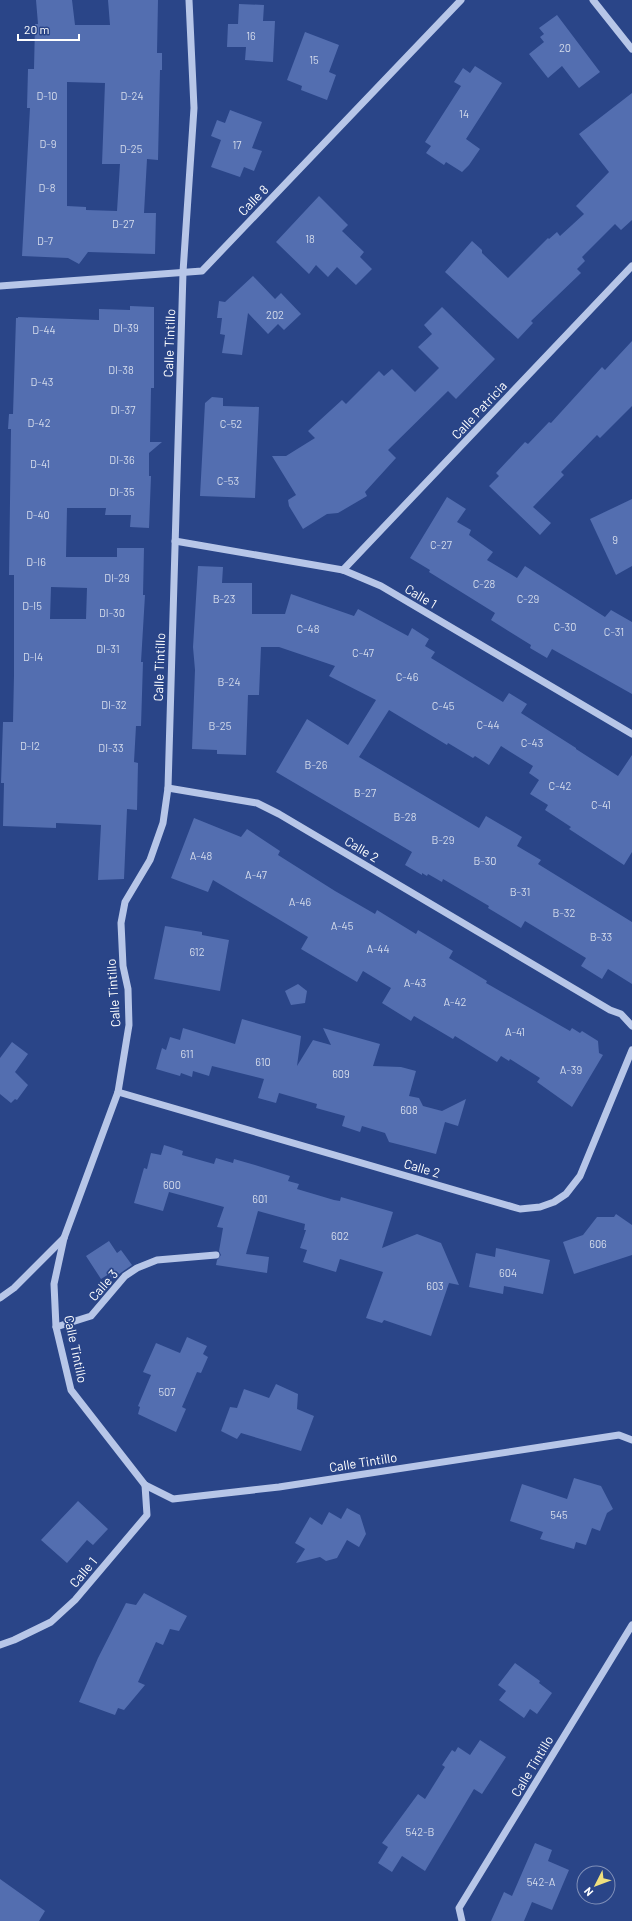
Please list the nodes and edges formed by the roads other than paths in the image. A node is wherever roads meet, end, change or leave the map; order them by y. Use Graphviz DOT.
graph roads {
  1 [pos="189,0"];
  2 [pos="461,0"];
  3 [pos="593,0"];
  4 [pos="632,49"];
  5 [pos="632,266"];
  6 [pos="183,272"];
  7 [pos="0,286"];
  8 [pos="175,540"];
  9 [pos="343,570"];
  10 [pos="632,734"];
  11 [pos="168,788"];
  12 [pos="632,1026"];
  13 [pos="632,1050"];
  14 [pos="118,1092"];
  15 [pos="64,1238"];
  16 [pos="216,1255"];
  17 [pos="0,1298"];
  18 [pos="56,1327"];
  19 [pos="632,1440"];
  20 [pos="145,1485"];
  21 [pos="632,1625"];
  22 [pos="0,1645"];
  23 [pos="462,1921"];
  1 -- 6 [label="street, Calle Tintillo"];
  2 -- 6 [label="street, Calle 8"];
  3 -- 4 [label="street"];
  5 -- 9 [label="street, Calle Patricia"];
  6 -- 7 [label="street, Calle 8"];
  6 -- 8 [label="street, Calle Tintillo"];
  8 -- 9 [label="street, Calle 1"];
  8 -- 11 [label="street, Calle Tintillo"];
  9 -- 10 [label="street, Calle 1"];
  11 -- 12 [label="street, Calle 2"];
  11 -- 14 [label="street, Calle Tintillo"];
  13 -- 14 [label="street, Calle 2"];
  14 -- 15 [label="street, Calle Tintillo"];
  15 -- 17 [label="street"];
  15 -- 18 [label="street, Calle Tintillo"];
  16 -- 18 [label="street, Calle 3"];
  18 -- 20 [label="street, Calle Tintillo"];
  19 -- 20 [label="street, Calle Tintillo"];
  20 -- 22 [label="street, Calle 1"];
  21 -- 23 [label="street, Calle Tintillo"];
}
